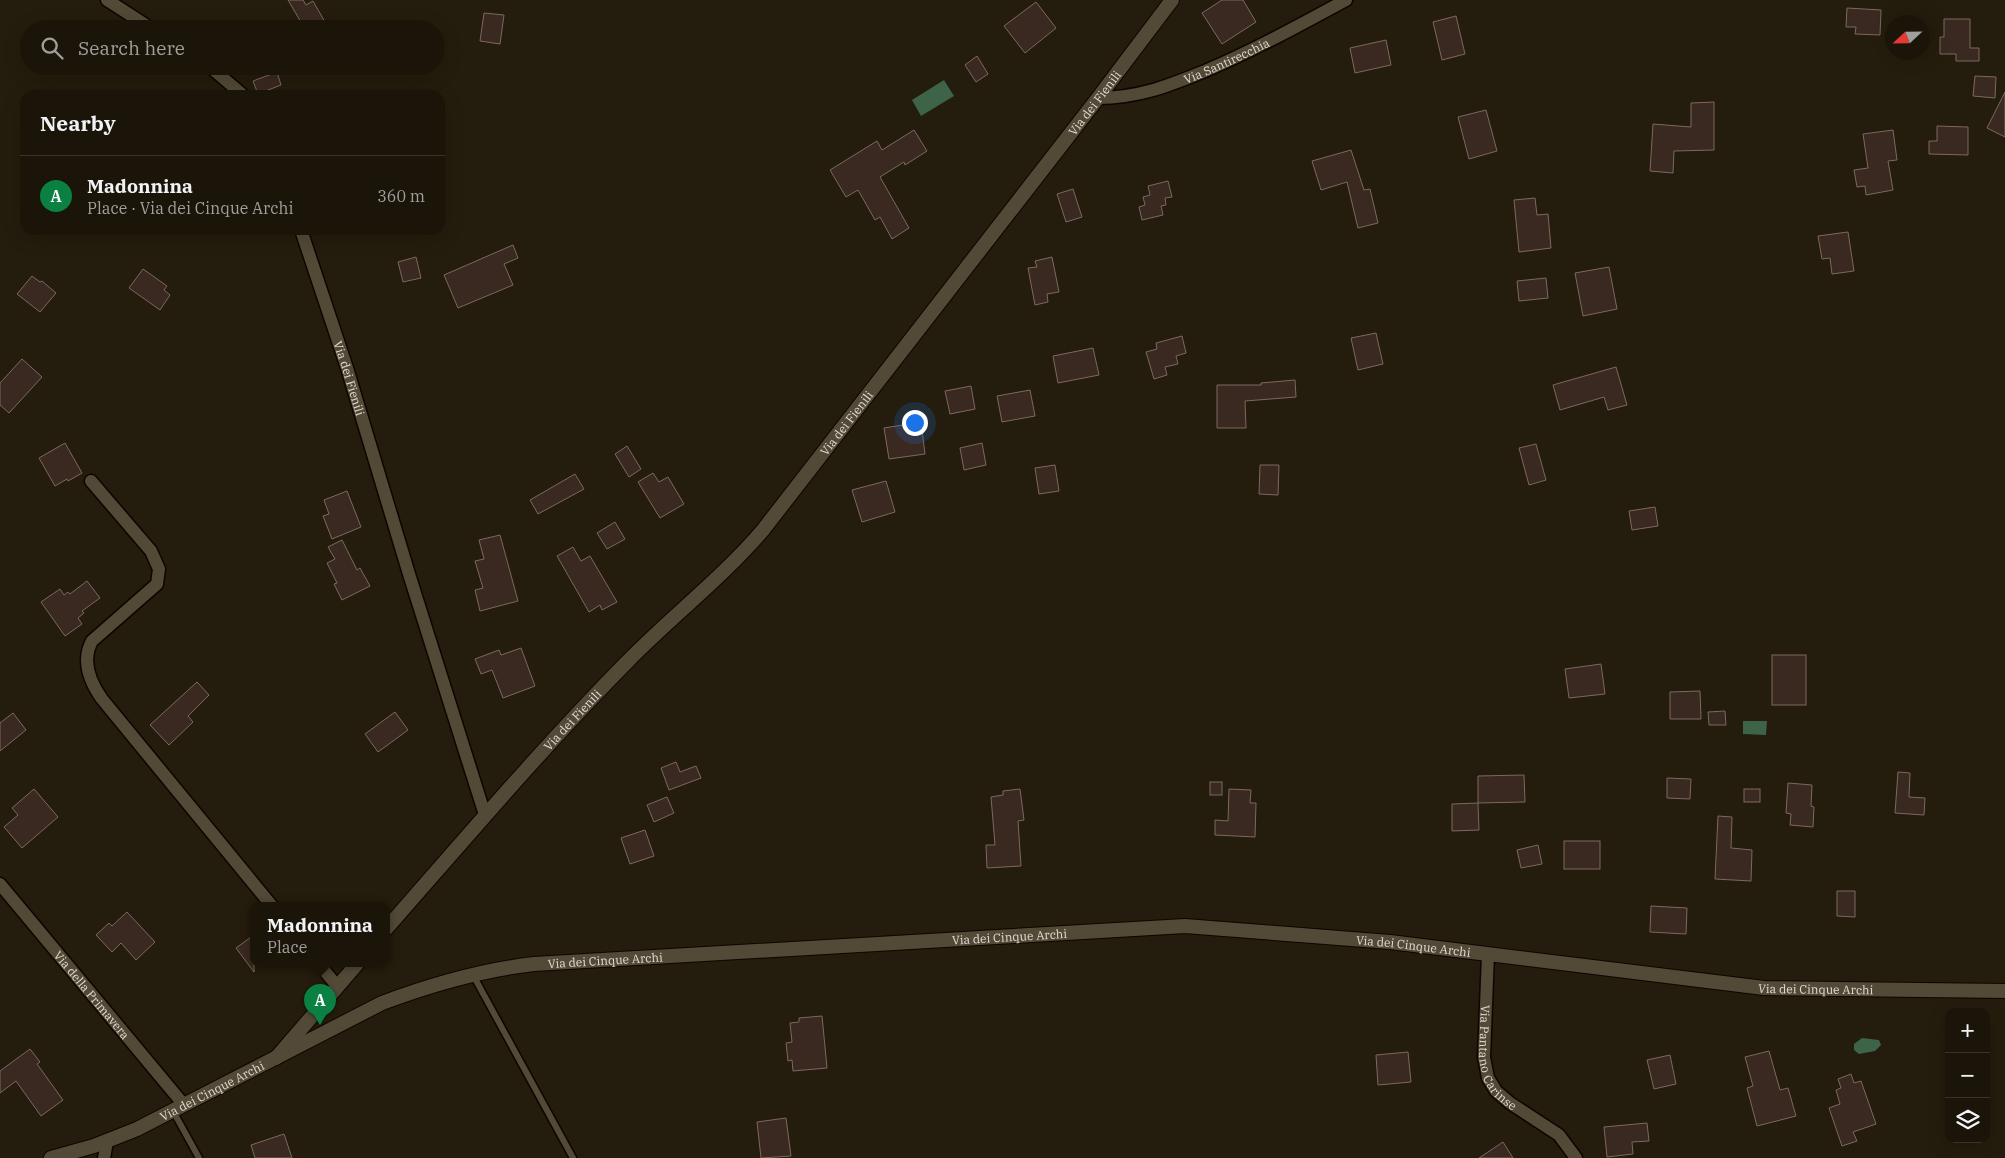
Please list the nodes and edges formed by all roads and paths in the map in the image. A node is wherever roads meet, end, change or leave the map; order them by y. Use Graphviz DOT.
graph roads {
  1 [pos="106,0"];
  2 [pos="1171,0"];
  3 [pos="1346,0"];
  4 [pos="138,20"];
  5 [pos="220,75"];
  6 [pos="237,90"];
  7 [pos="1098,98"];
  8 [pos="303,235"];
  9 [pos="91,481"];
  10 [pos="485,815"];
  11 [pos="0,884"];
  12 [pos="269,902"];
  13 [pos="390,925"];
  14 [pos="1488,954"];
  15 [pos="322,967"];
  16 [pos="354,967"];
  17 [pos="473,975"];
  18 [pos="338,986"];
  19 [pos="2005,991"];
  20 [pos="275,1059"];
  21 [pos="179,1108"];
  22 [pos="107,1142"];
  23 [pos="51,1158"];
  24 [pos="104,1158"];
  25 [pos="199,1158"];
  26 [pos="573,1158"];
  27 [pos="1576,1158"];
  1 -- 4 [label="street"];
  2 -- 7 [label="main road, Via dei Fienili"];
  3 -- 7 [label="street, Via Santirecchia"];
  5 -- 6 [label="street"];
  7 -- 10 [label="main road, Via dei Fienili"];
  8 -- 10 [label="street, Via dei Fienili"];
  9 -- 12 [label="street"];
  10 -- 13 [label="main road, Via dei Fienili"];
  11 -- 21 [label="street, Via della Primavera"];
  14 -- 17 [label="main road, Via dei Cinque Archi"];
  14 -- 19 [label="main road, Via dei Cinque Archi"];
  14 -- 27 [label="street, Via Pantano Carinse"];
  15 -- 18 [label="street"];
  16 -- 18 [label="main road"];
  17 -- 20 [label="main road, Via dei Cinque Archi"];
  17 -- 26 [label="lane"];
  18 -- 20 [label="main road"];
  20 -- 21 [label="main road, Via dei Cinque Archi"];
  21 -- 22 [label="main road, Via dei Cinque Archi"];
  21 -- 25 [label="lane"];
  22 -- 23 [label="main road, Via dei Cinque Archi"];
  22 -- 24 [label="street"];
}
